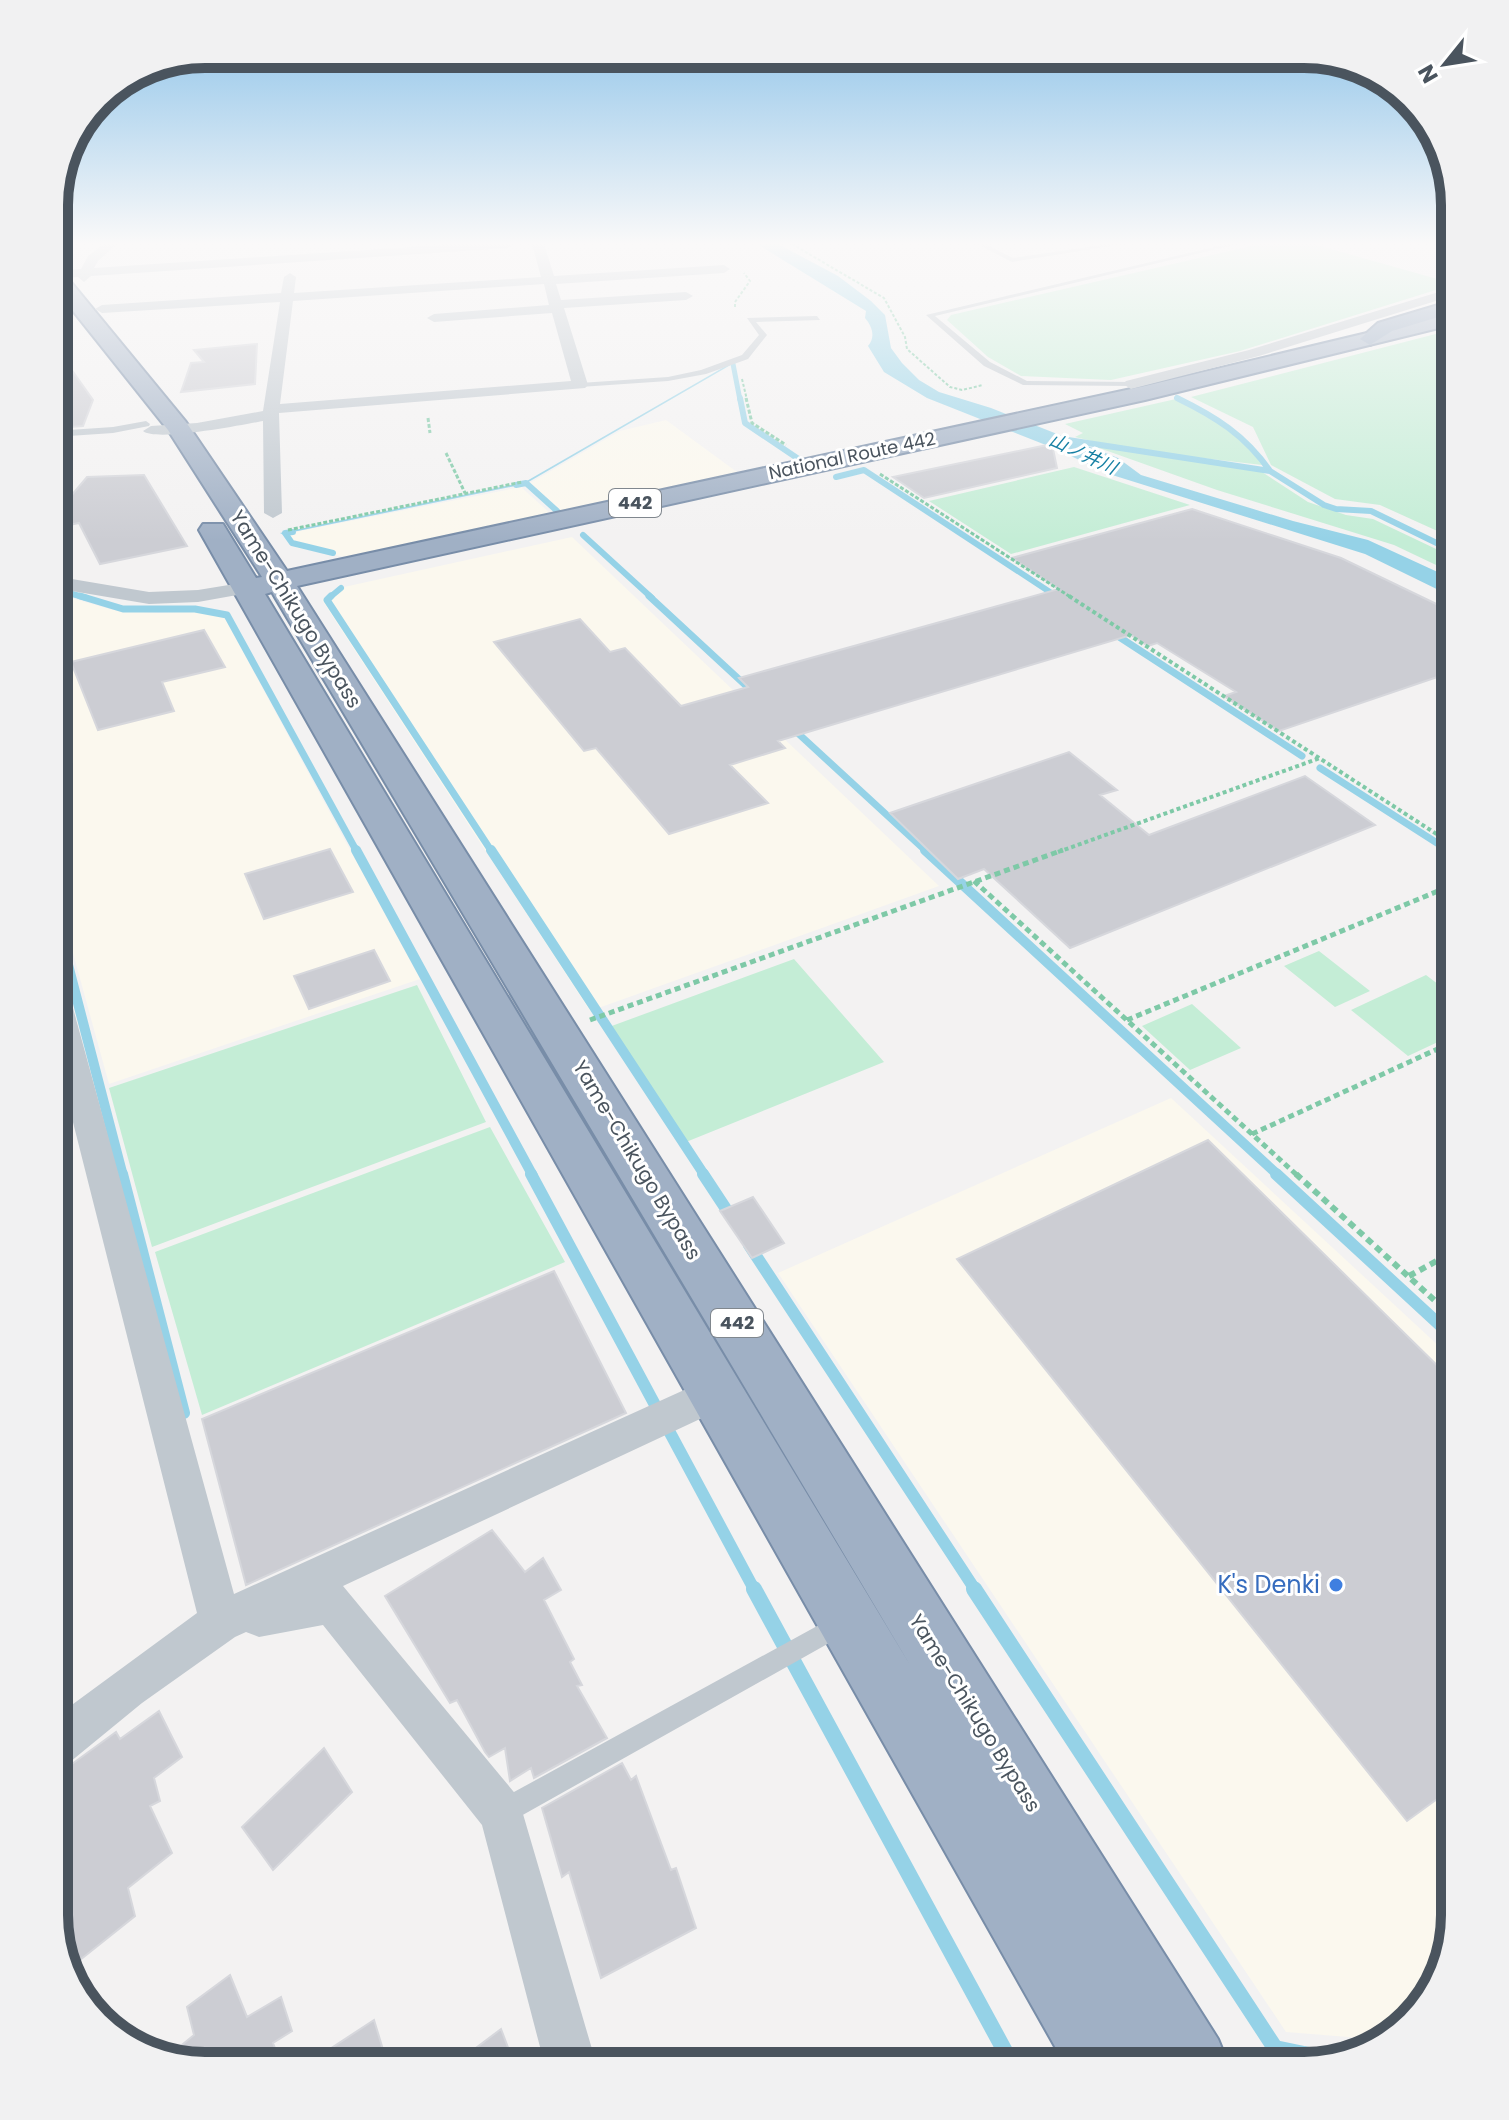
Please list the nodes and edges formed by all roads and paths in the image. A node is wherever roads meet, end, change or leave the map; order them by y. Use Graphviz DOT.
graph roads {
  1 [pos="86,343"];
  2 [pos="110,343"];
  3 [pos="280,343"];
  4 [pos="563,343"];
  5 [pos="757,343"];
  6 [pos="906,343"];
  7 [pos="962,343"];
  8 [pos="1287,343"];
  9 [pos="1351,343"];
  10 [pos="736,359"];
  11 [pos="1014,377"];
  12 [pos="580,385"];
  13 [pos="1138,388"];
  14 [pos="270,412"];
  15 [pos="178,427"];
  16 [pos="149,428"];
  17 [pos="68,433"];
  18 [pos="796,452"];
  19 [pos="446,453"];
  20 [pos="853,455"];
  21 [pos="168,458"];
  22 [pos="522,482"];
  23 [pos="465,493"];
  24 [pos="202,512"];
  25 [pos="273,513"];
  26 [pos="269,567"];
  27 [pos="68,581"];
  28 [pos="1320,758"];
  29 [pos="1441,837"];
  30 [pos="974,881"];
  31 [pos="1441,890"];
  32 [pos="1127,1020"];
  33 [pos="558,1031"];
  34 [pos="68,1043"];
  35 [pos="1441,1047"];
  36 [pos="1252,1134"];
  37 [pos="1441,1259"];
  38 [pos="1409,1276"];
  39 [pos="1441,1306"];
  40 [pos="717,1393"];
  41 [pos="902,1594"];
  42 [pos="847,1621"];
  43 [pos="220,1622"];
  44 [pos="68,1735"];
  45 [pos="502,1813"];
  46 [pos="1181,2048"];
  47 [pos="567,2052"];
  48 [pos="1100,2052"];
  1 -- 16 [label="highway"];
  2 -- 15 [label="highway, Yame-Chikugo Bypass / 442"];
  3 -- 14 [label="street"];
  4 -- 12 [label="street"];
  5 -- 10 [label="lane"];
  6 -- 11 [label="path"];
  7 -- 11 [label="lane"];
  8 -- 13 [label="street"];
  9 -- 13 [label="highway, National Route 442 / 442"];
  10 -- 12 [label="lane"];
  10 -- 18 [label="path"];
  11 -- 13 [label="lane"];
  12 -- 14 [label="street"];
  13 -- 20 [label="highway, National Route 442 / 442"];
  14 -- 15 [label="street"];
  14 -- 25 [label="street"];
  15 -- 16 [label="street"];
  15 -- 26 [label="highway, Yame-Chikugo Bypass / 442"];
  16 -- 17 [label="lane"];
  16 -- 21 [label="highway"];
  19 -- 23 [label="path"];
  20 -- 26 [label="highway, National Route 442 / 442"];
  20 -- 28 [label="path"];
  22 -- 23 [label="path"];
  23 -- 26 [label="path"];
  24 -- 26 [label="highway, Yame-Chikugo Bypass / 442"];
  26 -- 27 [label="street"];
  26 -- 33 [label="highway, Yame-Chikugo Bypass / 442"];
  26 -- 40 [label="highway, Yame-Chikugo Bypass / 442"];
  28 -- 29 [label="path"];
  28 -- 30 [label="path"];
  30 -- 32 [label="path"];
  30 -- 33 [label="path"];
  31 -- 32 [label="path"];
  32 -- 36 [label="path"];
  33 -- 41 [label="highway, Yame-Chikugo Bypass / 442"];
  34 -- 43 [label="street"];
  35 -- 36 [label="path"];
  36 -- 38 [label="path"];
  37 -- 38 [label="path"];
  38 -- 39 [label="path"];
  40 -- 42 [label="highway, Yame-Chikugo Bypass / 442"];
  40 -- 43 [label="street"];
  41 -- 42 [label="lane"];
  41 -- 46 [label="highway, Yame-Chikugo Bypass / 442"];
  42 -- 45 [label="lane"];
  42 -- 48 [label="highway, Yame-Chikugo Bypass / 442"];
  43 -- 44 [label="street"];
  43 -- 45 [label="street"];
  45 -- 47 [label="street"];
}
